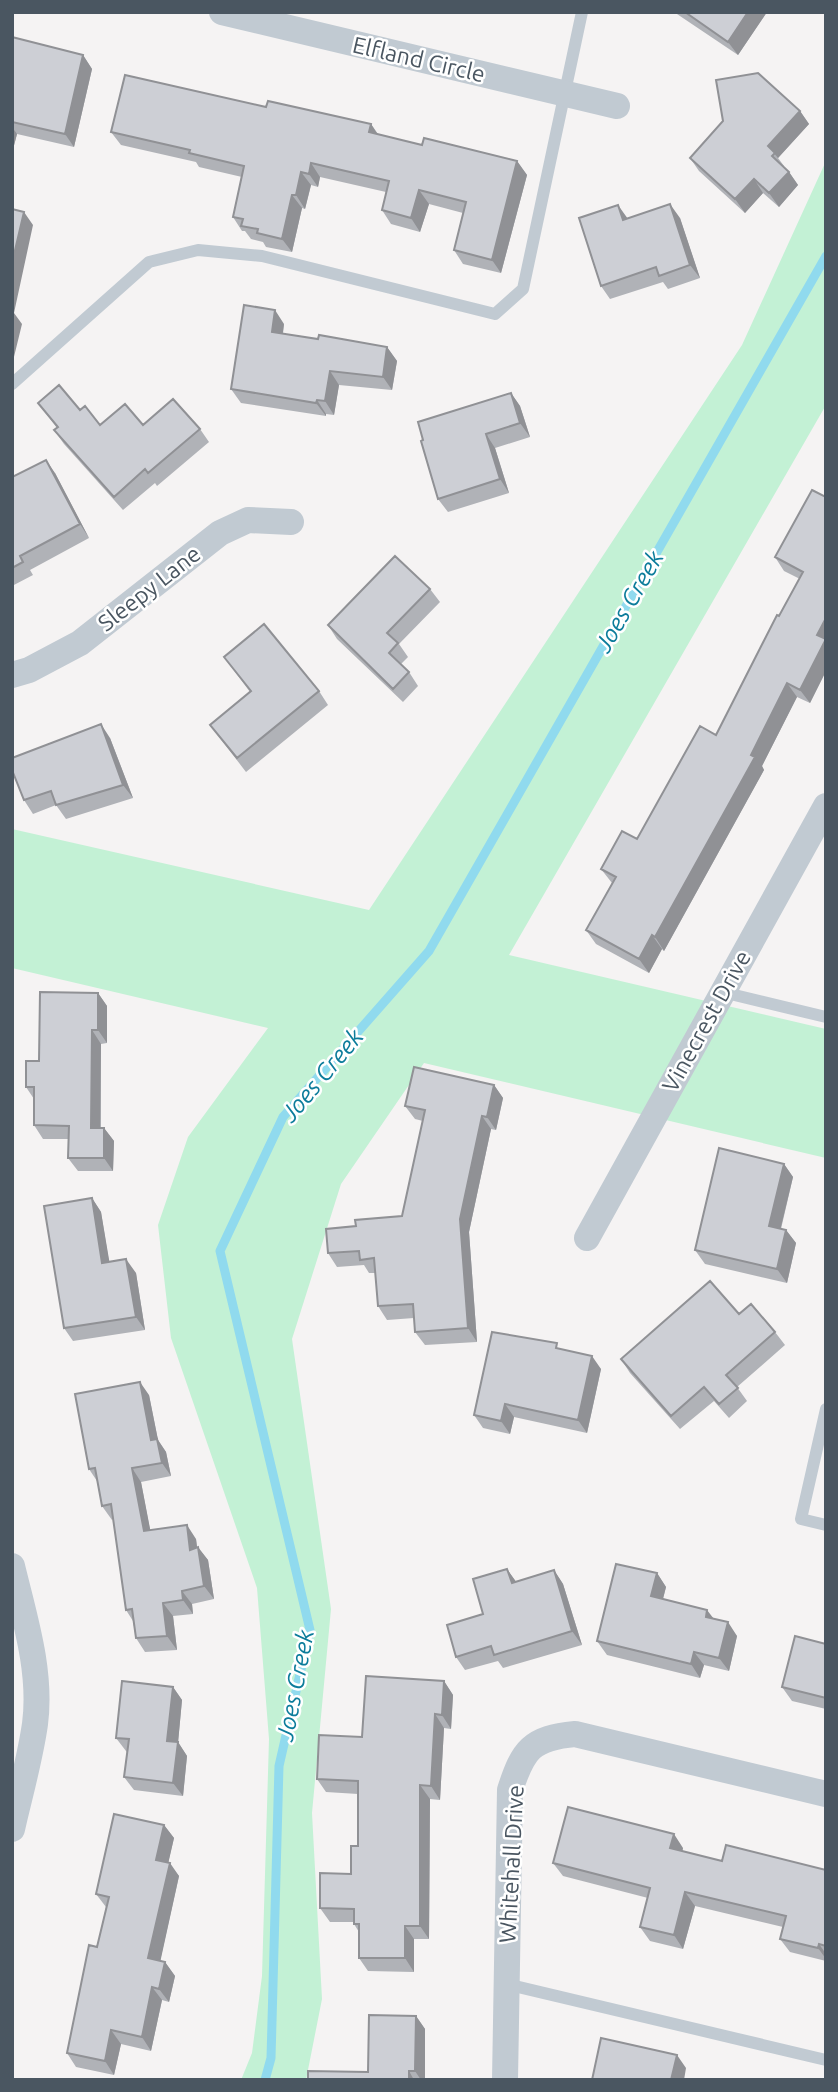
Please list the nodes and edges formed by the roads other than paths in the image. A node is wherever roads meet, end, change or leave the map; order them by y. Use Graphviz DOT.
graph roads {
  1 [pos="222,12"];
  2 [pos="582,12"];
  3 [pos="566,94"];
  4 [pos="617,106"];
  5 [pos="12,384"];
  6 [pos="291,522"];
  7 [pos="12,674"];
  8 [pos="826,806"];
  9 [pos="722,992"];
  10 [pos="826,1017"];
  11 [pos="587,1238"];
  12 [pos="826,1409"];
  13 [pos="826,1525"];
  14 [pos="12,1566"];
  15 [pos="826,1794"];
  16 [pos="12,1829"];
  17 [pos="505,1984"];
  18 [pos="826,2060"];
  19 [pos="505,2080"];
  1 -- 3 [label="street, Elfland Circle"];
  2 -- 3 [label="lane"];
  3 -- 4 [label="street, Elfland Circle"];
  3 -- 5 [label="lane"];
  6 -- 7 [label="street, Sleepy Lane"];
  8 -- 9 [label="street, Vinecrest Drive"];
  9 -- 10 [label="lane"];
  9 -- 11 [label="street, Vinecrest Drive"];
  12 -- 13 [label="lane"];
  14 -- 16 [label="street"];
  15 -- 17 [label="street, Whitehall Drive"];
  17 -- 18 [label="lane"];
  17 -- 19 [label="street, Whitehall Drive"];
}
